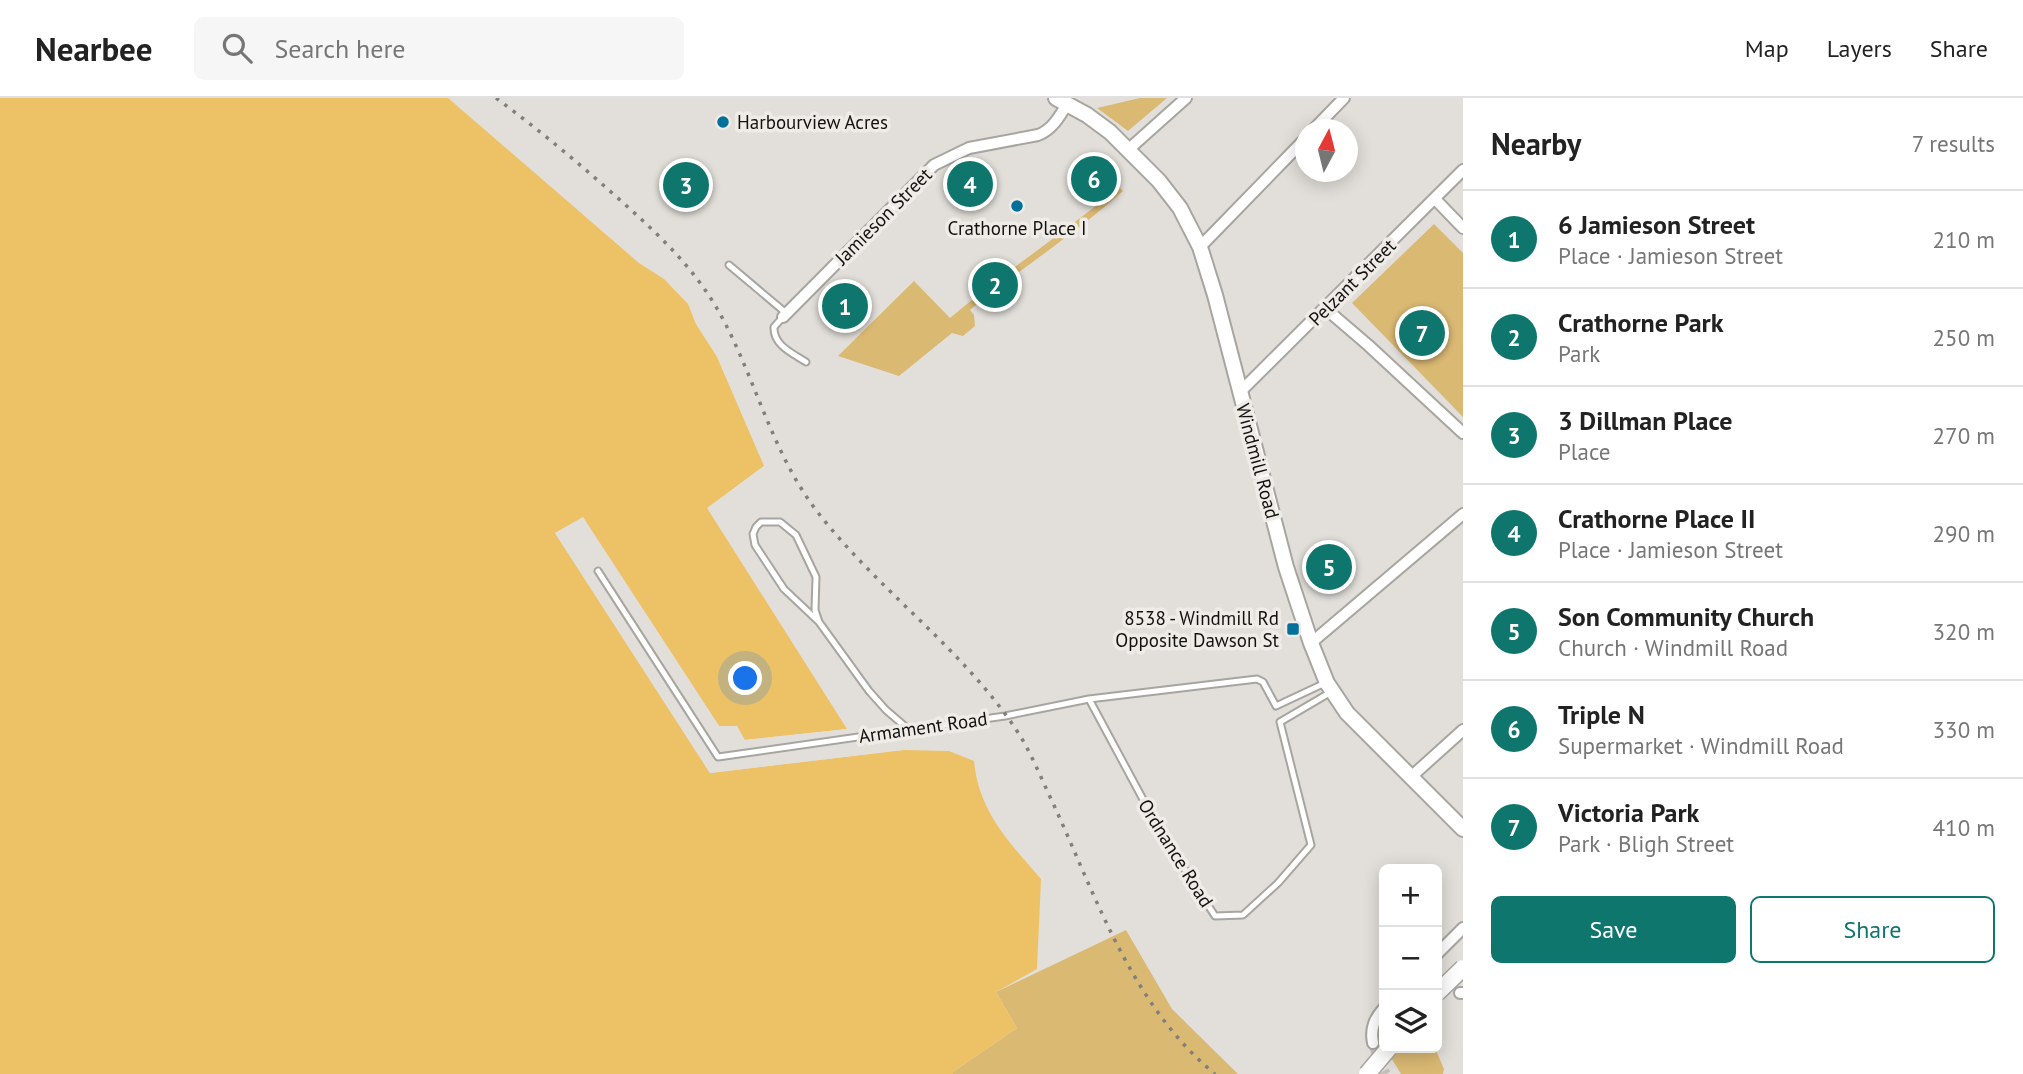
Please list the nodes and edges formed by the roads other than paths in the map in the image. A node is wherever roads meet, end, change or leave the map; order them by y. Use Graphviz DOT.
graph roads {
  1 [pos="1186,98"];
  2 [pos="1344,98"];
  3 [pos="1062,101"];
  4 [pos="1324,119"];
  5 [pos="1129,149"];
  6 [pos="1295,149"];
  7 [pos="1463,170"];
  8 [pos="1435,199"];
  9 [pos="1463,228"];
  10 [pos="1200,247"];
  11 [pos="729,265"];
  12 [pos="1326,309"];
  13 [pos="784,315"];
  14 [pos="806,362"];
  15 [pos="1240,392"];
  16 [pos="1463,433"];
  17 [pos="1463,514"];
  18 [pos="597,571"];
  19 [pos="819,622"];
  20 [pos="1311,643"];
  21 [pos="1329,687"];
  22 [pos="1088,699"];
  23 [pos="1276,706"];
  24 [pos="1280,722"];
  25 [pos="908,729"];
  26 [pos="1463,730"];
  27 [pos="1412,776"];
  28 [pos="1463,829"];
  29 [pos="1463,928"];
  30 [pos="1442,949"];
  31 [pos="1463,968"];
  32 [pos="1440,990"];
  33 [pos="1379,1015"];
  34 [pos="1373,1043"];
  35 [pos="1385,1053"];
  36 [pos="1367,1074"];
  1 -- 5 [label="street"];
  2 -- 4 [label="street"];
  3 -- 5 [label="main road, Windmill Road"];
  3 -- 13 [label="street, Jamieson Street"];
  5 -- 10 [label="main road, Windmill Road"];
  6 -- 10 [label="street"];
  7 -- 8 [label="street, Pelzant Street"];
  8 -- 9 [label="street"];
  8 -- 12 [label="street, Pelzant Street"];
  10 -- 15 [label="main road, Windmill Road"];
  11 -- 13 [label="lane"];
  12 -- 15 [label="street, Pelzant Street"];
  12 -- 16 [label="street"];
  13 -- 14 [label="lane"];
  15 -- 20 [label="main road, Windmill Road"];
  17 -- 20 [label="street"];
  18 -- 25 [label="lane, Armament Road"];
  19 -- 19 [label="lane"];
  19 -- 25 [label="lane"];
  20 -- 21 [label="main road, Windmill Road"];
  21 -- 23 [label="lane"];
  21 -- 24 [label="lane"];
  21 -- 27 [label="main road, Windmill Road"];
  22 -- 23 [label="lane, Armament Road"];
  22 -- 24 [label="lane, Ordnance Road"];
  22 -- 25 [label="lane, Armament Road"];
  23 -- 24 [label="lane, Ordnance Road"];
  26 -- 27 [label="street"];
  27 -- 28 [label="main road, Windmill Road"];
  29 -- 30 [label="street"];
  31 -- 32 [label="main road, bridge"];
  33 -- 34 [label="street"];
  35 -- 36 [label="main road, bridge"];
}
